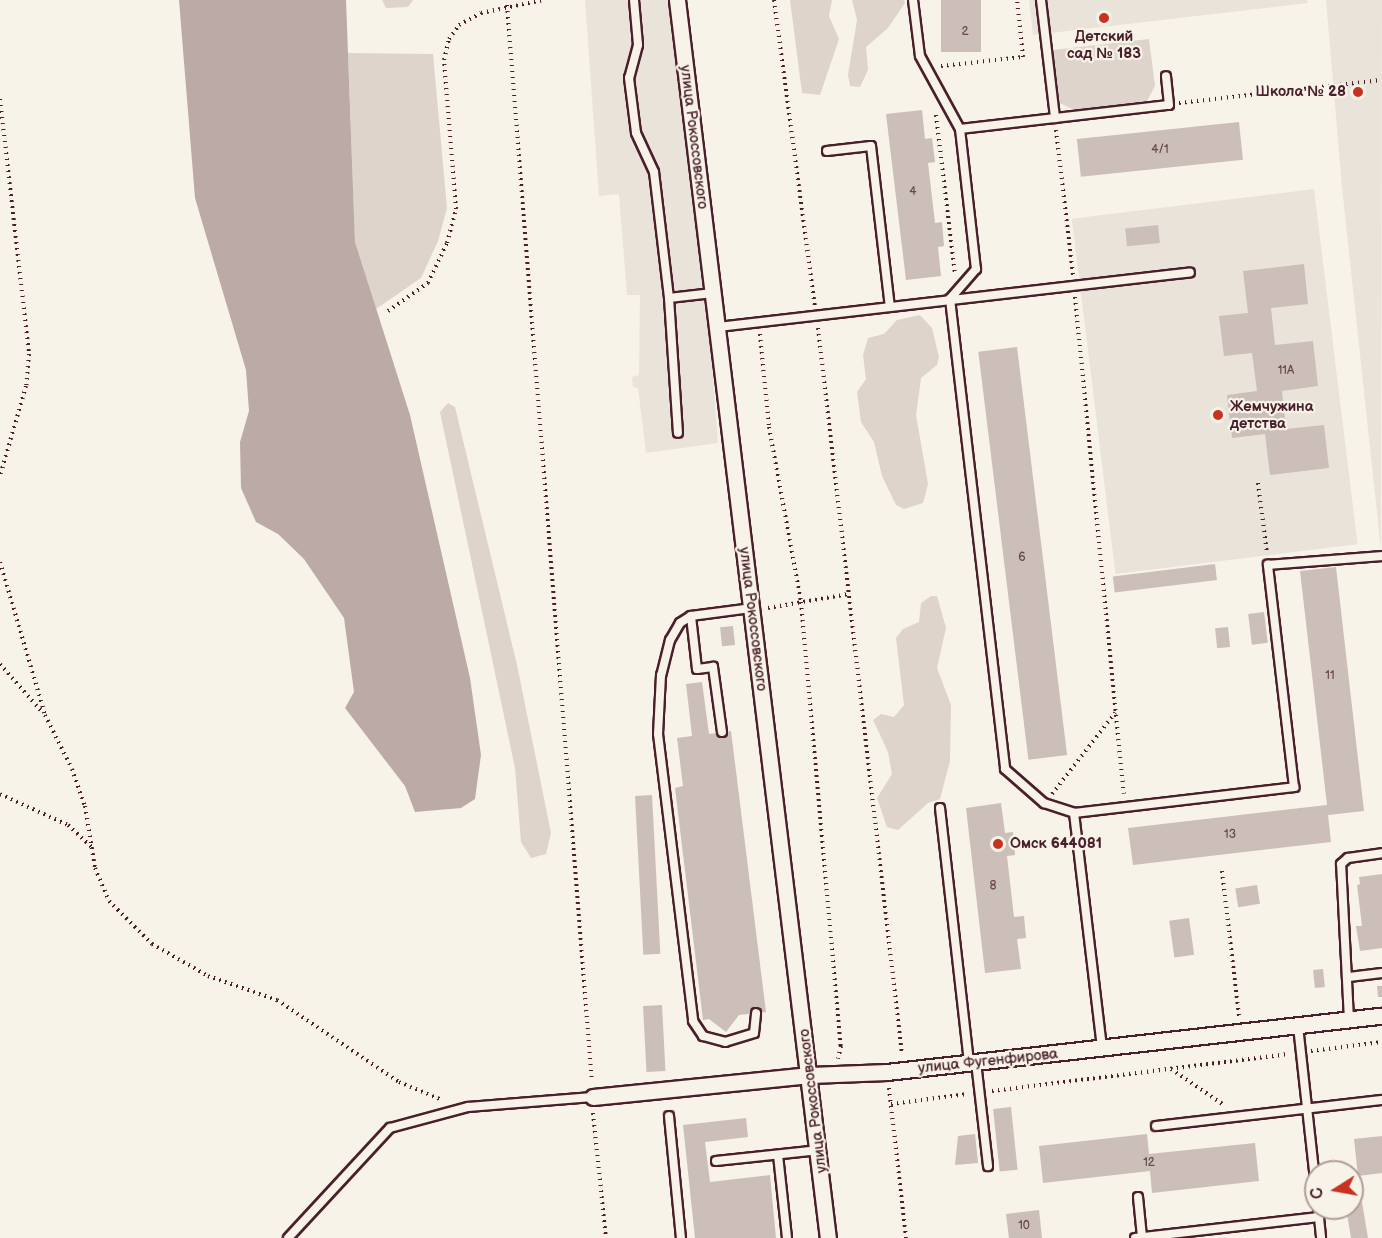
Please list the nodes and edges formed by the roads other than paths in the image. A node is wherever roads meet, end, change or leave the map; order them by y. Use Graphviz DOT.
graph roads {
  1 [pos="634,0"];
  2 [pos="677,0"];
  3 [pos="913,0"];
  4 [pos="1041,0"];
  5 [pos="1166,76"];
  6 [pos="1054,118"];
  7 [pos="960,129"];
  8 [pos="827,151"];
  9 [pos="1190,272"];
  10 [pos="713,293"];
  11 [pos="669,298"];
  12 [pos="950,299"];
  13 [pos="890,307"];
  14 [pos="718,327"];
  15 [pos="678,433"];
  16 [pos="1382,556"];
  17 [pos="752,610"];
  18 [pos="691,616"];
  19 [pos="722,732"];
  20 [pos="940,808"];
  21 [pos="1074,813"];
  22 [pos="1382,853"];
  23 [pos="1382,973"];
  24 [pos="1349,976"];
  25 [pos="756,1013"];
  26 [pos="1382,1016"];
  27 [pos="1349,1020"];
  28 [pos="1298,1026"];
  29 [pos="1101,1048"];
  30 [pos="973,1063"];
  31 [pos="810,1075"];
  32 [pos="593,1097"];
  33 [pos="1382,1100"];
  34 [pos="1307,1108"];
  35 [pos="669,1116"];
  36 [pos="1156,1126"];
  37 [pos="819,1150"];
  38 [pos="778,1155"];
  39 [pos="1313,1160"];
  40 [pos="716,1161"];
  41 [pos="988,1166"];
  42 [pos="1138,1197"];
  43 [pos="1304,1219"];
  44 [pos="1319,1220"];
  45 [pos="1171,1236"];
  46 [pos="288,1238"];
  47 [pos="681,1238"];
  48 [pos="787,1238"];
  49 [pos="828,1238"];
  50 [pos="1139,1238"];
  51 [pos="1322,1238"];
  1 -- 11 [label="lane"];
  2 -- 10 [label="street, улица Рокоссовского"];
  3 -- 7 [label="lane"];
  4 -- 6 [label="lane"];
  5 -- 6 [label="lane"];
  6 -- 7 [label="lane"];
  7 -- 12 [label="lane"];
  8 -- 13 [label="lane"];
  9 -- 12 [label="lane"];
  10 -- 11 [label="lane"];
  10 -- 14 [label="street, улица Рокоссовского"];
  11 -- 15 [label="lane"];
  12 -- 13 [label="lane"];
  12 -- 21 [label="lane"];
  13 -- 14 [label="lane"];
  14 -- 17 [label="street, улица Рокоссовского"];
  16 -- 21 [label="lane"];
  17 -- 18 [label="lane"];
  17 -- 31 [label="street, улица Рокоссовского"];
  18 -- 19 [label="lane"];
  18 -- 25 [label="lane"];
  20 -- 30 [label="lane"];
  21 -- 29 [label="lane"];
  22 -- 24 [label="lane"];
  23 -- 24 [label="lane"];
  24 -- 27 [label="lane"];
  26 -- 27 [label="street, улица Фугенфирова"];
  27 -- 28 [label="street, улица Фугенфирова"];
  28 -- 29 [label="street, улица Фугенфирова"];
  28 -- 34 [label="lane"];
  29 -- 30 [label="street, улица Фугенфирова"];
  30 -- 31 [label="street, улица Фугенфирова"];
  30 -- 41 [label="lane"];
  31 -- 32 [label="street, улица Фугенфирова"];
  31 -- 37 [label="street, улица Рокоссовского"];
  32 -- 46 [label="lane"];
  33 -- 34 [label="lane"];
  34 -- 36 [label="lane"];
  34 -- 39 [label="lane"];
  35 -- 47 [label="lane"];
  37 -- 38 [label="lane"];
  37 -- 49 [label="street, улица Рокоссовского"];
  38 -- 40 [label="lane"];
  38 -- 48 [label="lane"];
  42 -- 50 [label="lane"];
  43 -- 45 [label="lane"];
  44 -- 51 [label="lane"];
  45 -- 50 [label="lane"];
}
